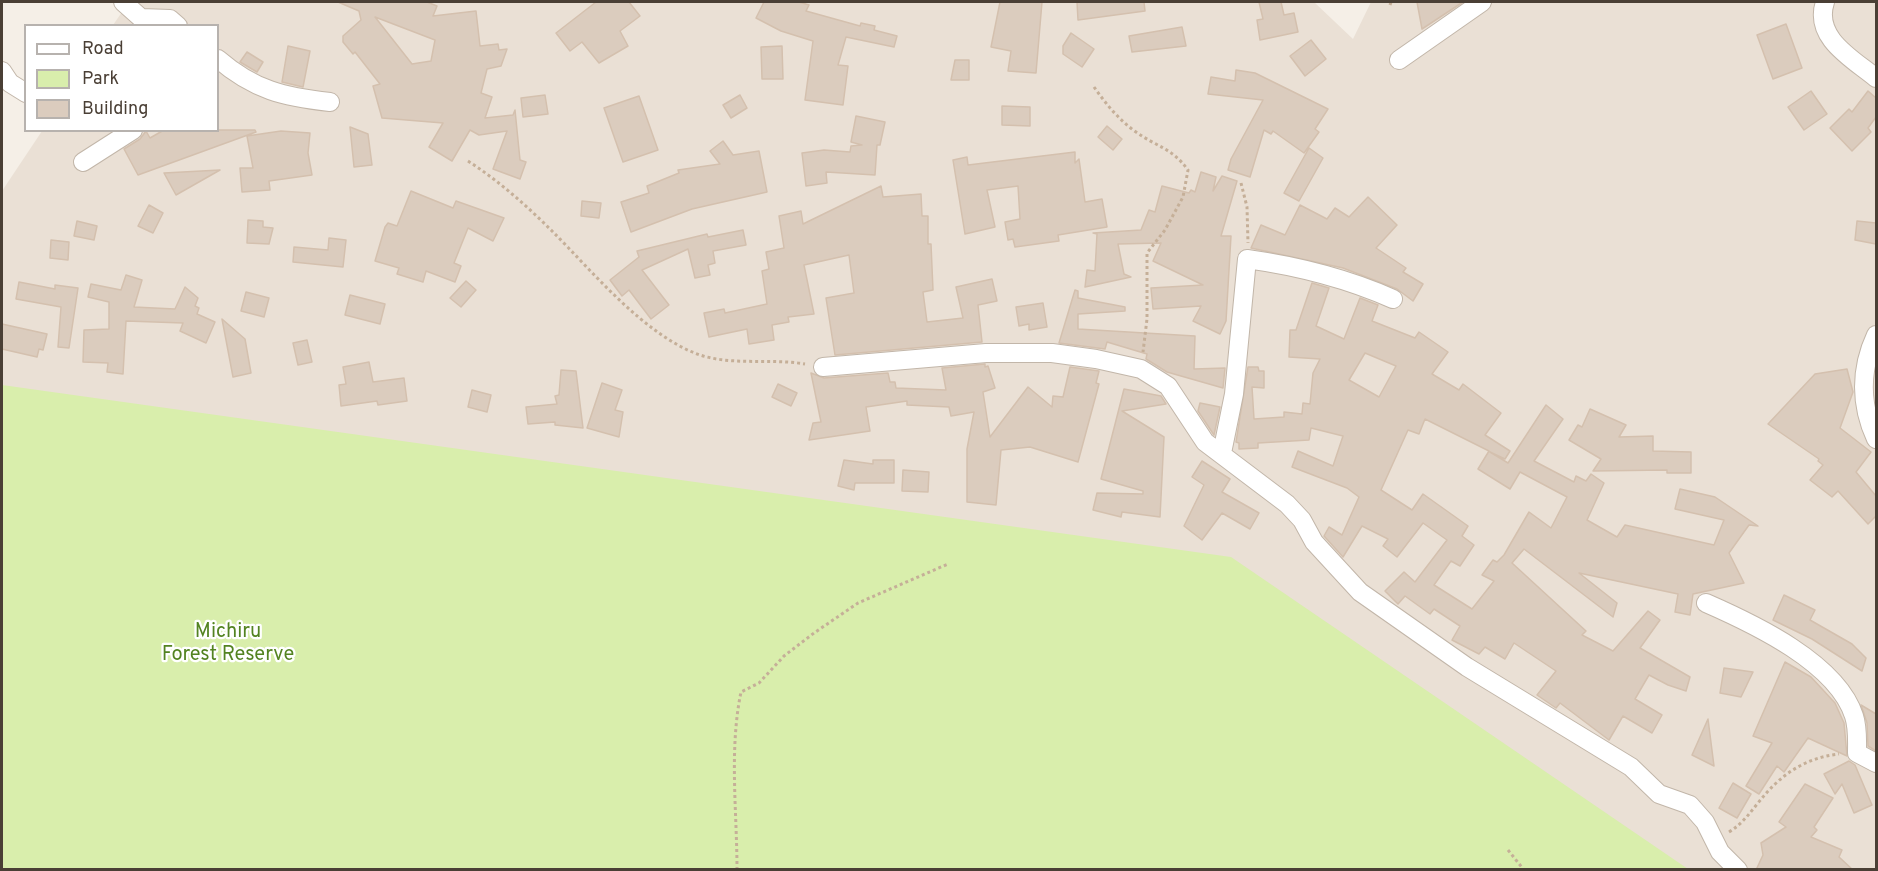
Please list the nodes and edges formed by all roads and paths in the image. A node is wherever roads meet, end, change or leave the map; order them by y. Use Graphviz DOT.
graph roads {
  1 [pos="123,2"];
  2 [pos="1482,2"];
  3 [pos="1825,2"];
  4 [pos="176,24"];
  5 [pos="1399,60"];
  6 [pos="2,71"];
  7 [pos="225,75"];
  8 [pos="1876,78"];
  9 [pos="1094,87"];
  10 [pos="24,92"];
  11 [pos="330,102"];
  12 [pos="130,132"];
  13 [pos="82,162"];
  14 [pos="468,162"];
  15 [pos="1241,183"];
  16 [pos="1248,249"];
  17 [pos="1393,299"];
  18 [pos="1876,335"];
  19 [pos="824,367"];
  20 [pos="1141,369"];
  21 [pos="1876,439"];
  22 [pos="1221,453"];
  23 [pos="948,564"];
  24 [pos="1706,603"];
  25 [pos="1857,753"];
  26 [pos="1876,763"];
  27 [pos="1714,841"];
  28 [pos="1508,850"];
  29 [pos="737,870"];
  30 [pos="1524,870"];
  31 [pos="1738,870"];
  1 -- 4 [label="street"];
  2 -- 5 [label="street"];
  3 -- 8 [label="street"];
  6 -- 10 [label="street"];
  7 -- 11 [label="street"];
  9 -- 20 [label="path"];
  12 -- 13 [label="street"];
  14 -- 19 [label="path"];
  15 -- 16 [label="path"];
  17 -- 22 [label="street"];
  18 -- 21 [label="street"];
  19 -- 20 [label="street"];
  20 -- 22 [label="street"];
  22 -- 27 [label="street"];
  23 -- 29 [label="path"];
  24 -- 25 [label="street"];
  25 -- 26 [label="street"];
  25 -- 27 [label="path"];
  27 -- 31 [label="street"];
  28 -- 30 [label="path"];
}
